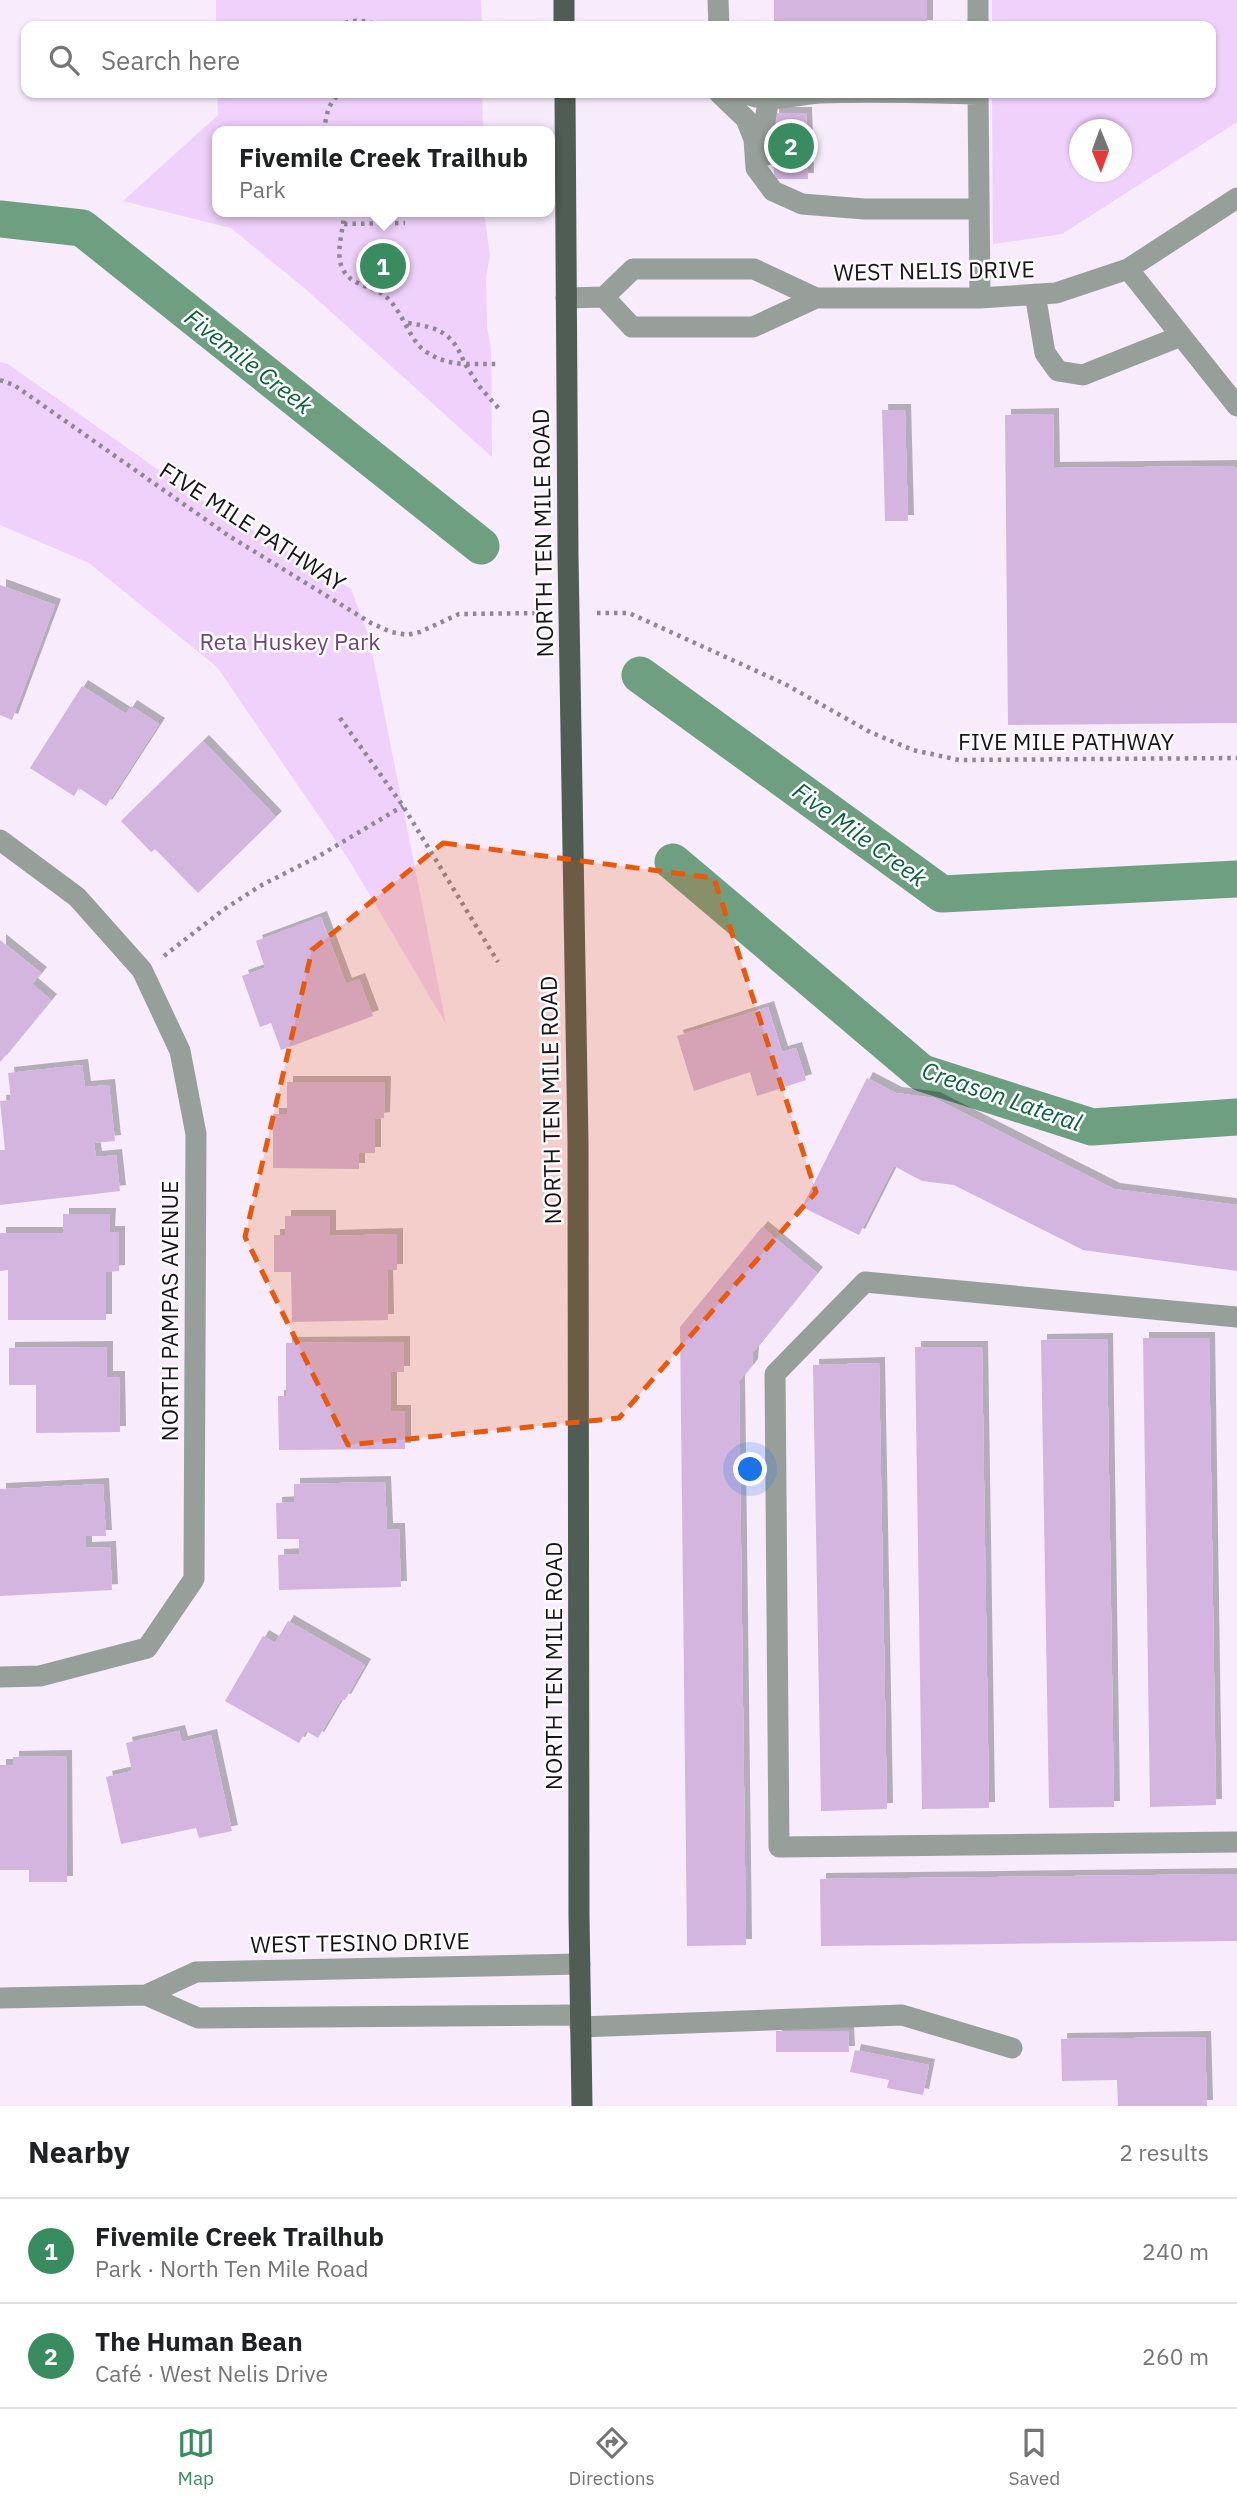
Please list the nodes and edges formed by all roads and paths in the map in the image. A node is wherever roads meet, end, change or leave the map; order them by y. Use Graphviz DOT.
graph roads {
  1 [pos="564,0"];
  2 [pos="718,0"];
  3 [pos="978,0"];
  4 [pos="564,21"];
  5 [pos="719,21"];
  6 [pos="978,21"];
  7 [pos="565,98"];
  8 [pos="724,98"];
  9 [pos="769,98"];
  10 [pos="978,98"];
  11 [pos="333,99"];
  12 [pos="325,126"];
  13 [pos="774,191"];
  14 [pos="1237,198"];
  15 [pos="979,209"];
  16 [pos="344,217"];
  17 [pos="405,223"];
  18 [pos="344,225"];
  19 [pos="1128,269"];
  20 [pos="1035,294"];
  21 [pos="604,297"];
  22 [pos="566,298"];
  23 [pos="817,298"];
  24 [pos="979,298"];
  25 [pos="407,323"];
  26 [pos="1181,336"];
  27 [pos="465,364"];
  28 [pos="500,364"];
  29 [pos="0,380"];
  30 [pos="1237,406"];
  31 [pos="500,410"];
  32 [pos="505,613"];
  33 [pos="629,613"];
  34 [pos="340,718"];
  35 [pos="1237,758"];
  36 [pos="403,806"];
  37 [pos="0,840"];
  38 [pos="163,957"];
  39 [pos="498,962"];
  40 [pos="1237,1317"];
  41 [pos="0,1677"];
  42 [pos="1237,1842"];
  43 [pos="580,1964"];
  44 [pos="146,1995"];
  45 [pos="0,1998"];
  46 [pos="580,2021"];
  47 [pos="1012,2048"];
  48 [pos="582,2106"];
  1 -- 4 [label="main road"];
  2 -- 5 [label="street"];
  3 -- 6 [label="street"];
  7 -- 22 [label="main road, NORTH TEN MILE ROAD"];
  8 -- 13 [label="street"];
  9 -- 13 [label="street"];
  10 -- 15 [label="street"];
  11 -- 12 [label="path"];
  13 -- 15 [label="street"];
  14 -- 19 [label="street, WEST NELIS DRIVE"];
  15 -- 24 [label="street"];
  16 -- 18 [label="path"];
  17 -- 18 [label="path"];
  18 -- 25 [label="path"];
  19 -- 20 [label="street, WEST NELIS DRIVE"];
  19 -- 26 [label="street"];
  20 -- 24 [label="street, WEST NELIS DRIVE"];
  20 -- 26 [label="street"];
  21 -- 22 [label="street"];
  21 -- 23 [label="street, WEST NELIS DRIVE"];
  21 -- 23 [label="street, WEST NELIS DRIVE"];
  22 -- 43 [label="main road, NORTH TEN MILE ROAD"];
  23 -- 24 [label="street, WEST NELIS DRIVE"];
  25 -- 27 [label="path"];
  25 -- 27 [label="path"];
  26 -- 30 [label="street"];
  27 -- 28 [label="path"];
  27 -- 31 [label="path"];
  29 -- 32 [label="path, FIVE MILE PATHWAY"];
  33 -- 35 [label="path, FIVE MILE PATHWAY"];
  34 -- 36 [label="path"];
  36 -- 38 [label="path"];
  36 -- 39 [label="path"];
  37 -- 41 [label="street, NORTH PAMPAS AVENUE"];
  40 -- 42 [label="street"];
  43 -- 44 [label="street, WEST TESINO DRIVE"];
  43 -- 46 [label="main road, NORTH TEN MILE ROAD"];
  44 -- 45 [label="street, WEST TESINO DRIVE"];
  44 -- 46 [label="street, WEST TESINO DRIVE"];
  46 -- 47 [label="street, WEST TESINO DRIVE"];
  46 -- 48 [label="main road, NORTH TEN MILE ROAD"];
}
